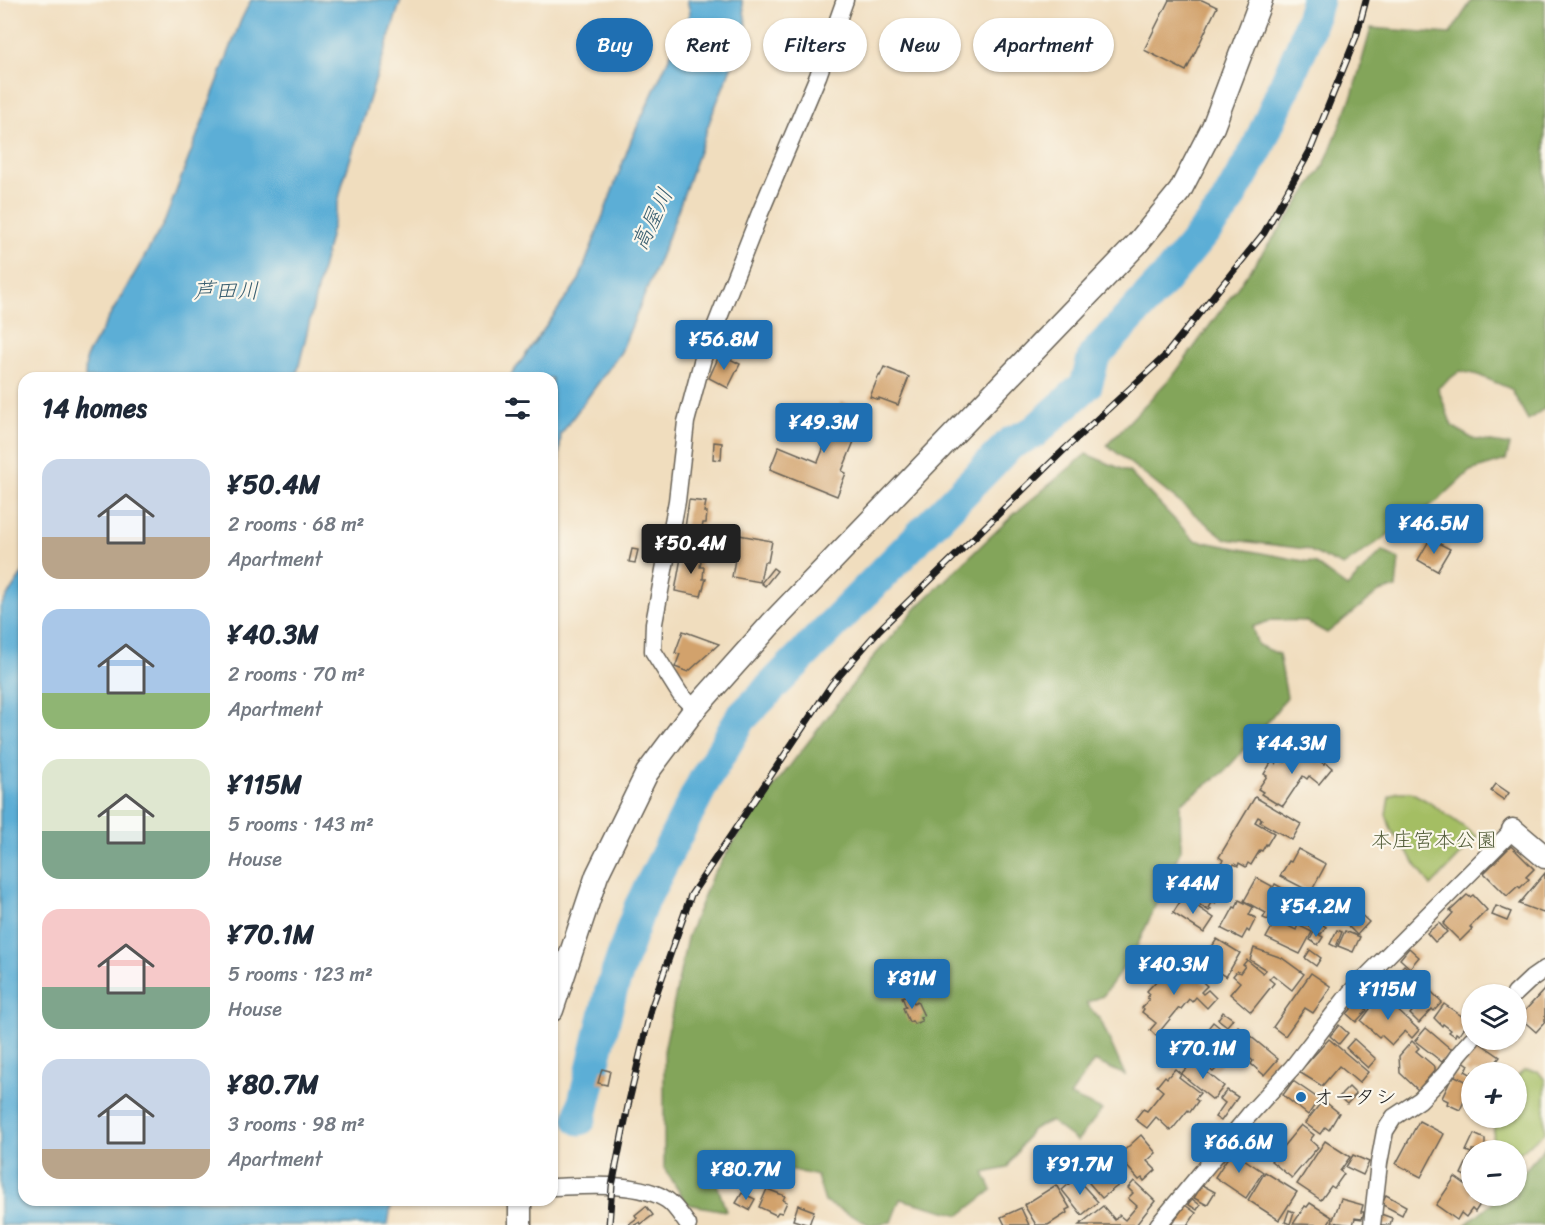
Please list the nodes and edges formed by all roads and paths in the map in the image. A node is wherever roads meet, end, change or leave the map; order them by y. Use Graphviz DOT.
graph roads {
  1 [pos="845,0"];
  2 [pos="1261,0"];
  3 [pos="695,709"];
  4 [pos="1513,830"];
  5 [pos="1545,857"];
  6 [pos="1545,969"];
  7 [pos="1526,984"];
  8 [pos="558,992"];
  9 [pos="1463,1050"];
  10 [pos="558,1187"];
  11 [pos="520,1206"];
  12 [pos="520,1225"];
  13 [pos="687,1225"];
  14 [pos="1158,1225"];
  15 [pos="1372,1225"];
  1 -- 3 [label="street"];
  2 -- 3 [label="street"];
  3 -- 8 [label="street"];
  4 -- 5 [label="street"];
  4 -- 14 [label="street"];
  6 -- 7 [label="street"];
  9 -- 15 [label="street"];
  10 -- 13 [label="street"];
  11 -- 12 [label="street"];
}
